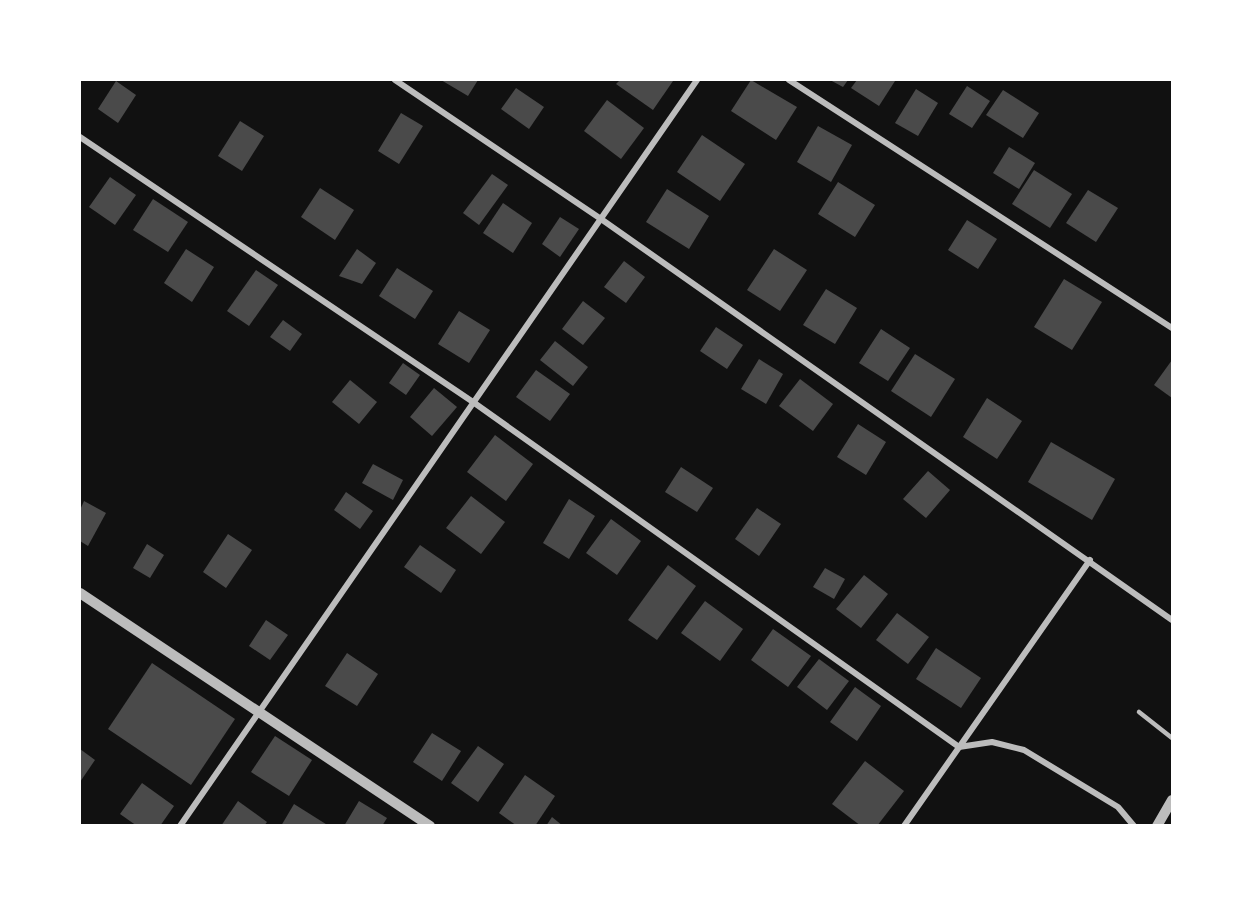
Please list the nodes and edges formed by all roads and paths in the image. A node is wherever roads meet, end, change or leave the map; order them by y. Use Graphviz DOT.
graph roads {
  1 [pos="395,80"];
  2 [pos="697,80"];
  3 [pos="789,80"];
  4 [pos="80,137"];
  5 [pos="601,219"];
  6 [pos="1173,328"];
  7 [pos="473,402"];
  8 [pos="1090,560"];
  9 [pos="80,593"];
  10 [pos="1173,620"];
  11 [pos="261,712"];
  12 [pos="1139,712"];
  13 [pos="1173,738"];
  14 [pos="959,747"];
  15 [pos="1173,800"];
  16 [pos="180,825"];
  17 [pos="430,825"];
  18 [pos="904,825"];
  19 [pos="1134,825"];
  20 [pos="1157,825"];
  1 -- 5 [label="street"];
  2 -- 5 [label="street"];
  3 -- 6 [label="street"];
  4 -- 7 [label="street"];
  5 -- 7 [label="street"];
  5 -- 8 [label="street"];
  7 -- 11 [label="street"];
  7 -- 14 [label="street"];
  8 -- 10 [label="street"];
  8 -- 14 [label="street"];
  9 -- 11 [label="street"];
  11 -- 16 [label="street"];
  11 -- 17 [label="street"];
  12 -- 13 [label="lane"];
  14 -- 18 [label="street"];
  14 -- 19 [label="street"];
  15 -- 20 [label="street"];
}
